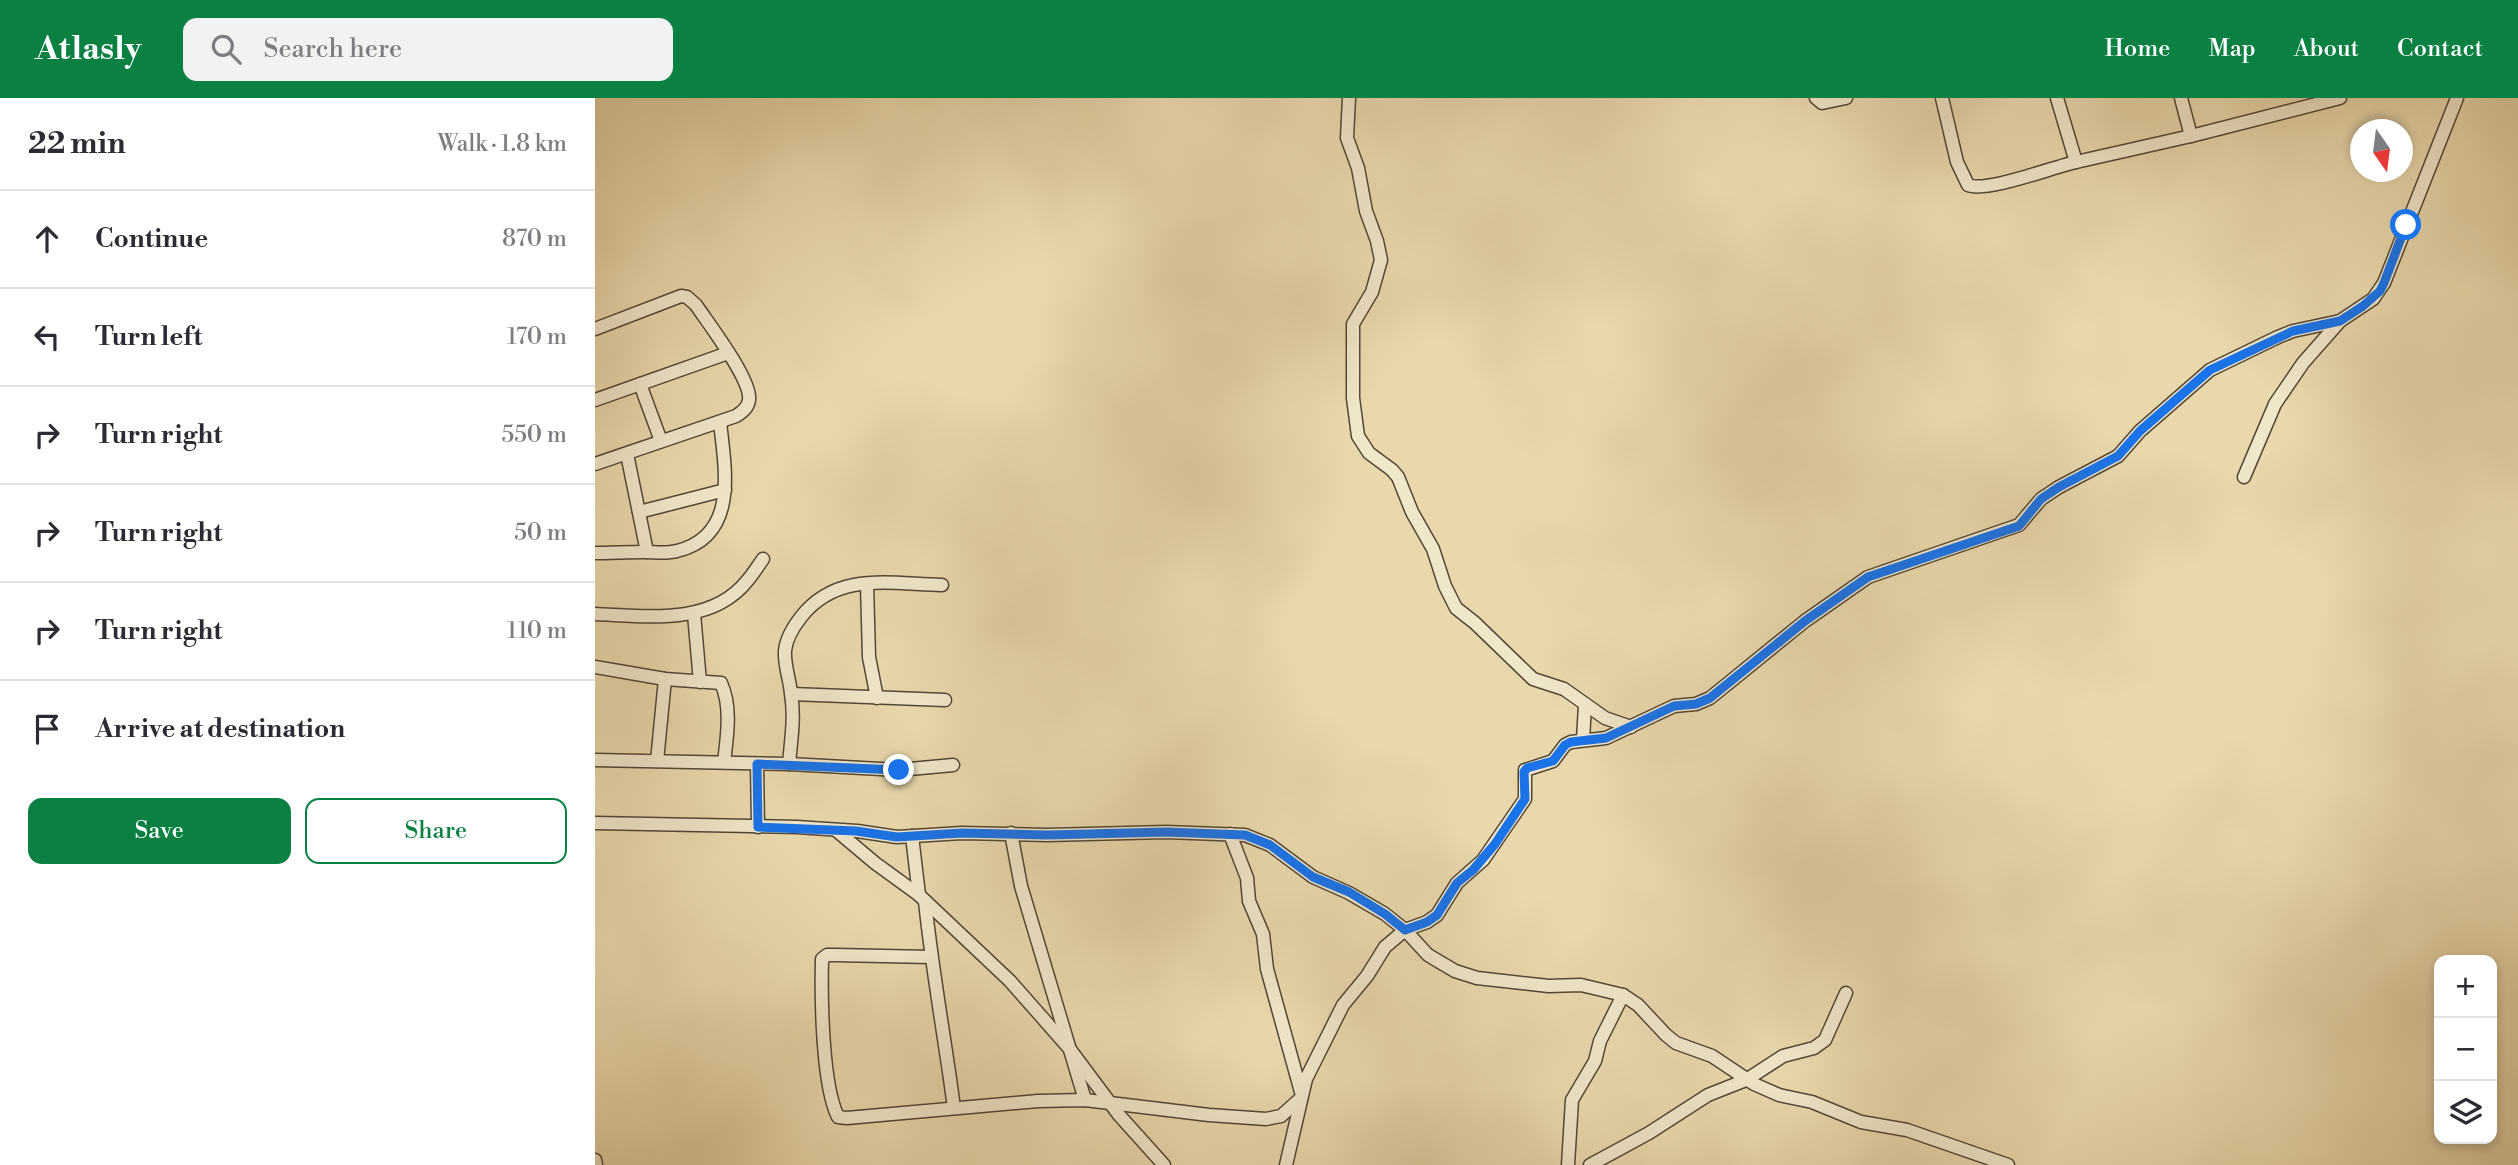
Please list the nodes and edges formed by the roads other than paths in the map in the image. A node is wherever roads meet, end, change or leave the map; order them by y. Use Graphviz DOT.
graph roads {
  1 [pos="1349,98"];
  2 [pos="1816,98"];
  3 [pos="1846,98"];
  4 [pos="1942,98"];
  5 [pos="2057,98"];
  6 [pos="2181,98"];
  7 [pos="2340,98"];
  8 [pos="2457,98"];
  9 [pos="2191,136"];
  10 [pos="2076,162"];
  11 [pos="2340,321"];
  12 [pos="595,329"];
  13 [pos="728,353"];
  14 [pos="640,384"];
  15 [pos="595,400"];
  16 [pos="720,422"];
  17 [pos="661,441"];
  18 [pos="627,454"];
  19 [pos="595,464"];
  20 [pos="2244,477"];
  21 [pos="726,490"];
  22 [pos="639,512"];
  23 [pos="647,552"];
  24 [pos="595,553"];
  25 [pos="763,559"];
  26 [pos="867,584"];
  27 [pos="942,584"];
  28 [pos="595,614"];
  29 [pos="694,614"];
  30 [pos="595,667"];
  31 [pos="666,679"];
  32 [pos="700,682"];
  33 [pos="792,694"];
  34 [pos="877,698"];
  35 [pos="945,700"];
  36 [pos="1585,705"];
  37 [pos="1631,727"];
  38 [pos="1583,740"];
  39 [pos="595,760"];
  40 [pos="657,761"];
  41 [pos="725,762"];
  42 [pos="757,764"];
  43 [pos="789,764"];
  44 [pos="953,765"];
  45 [pos="595,823"];
  46 [pos="758,827"];
  47 [pos="837,831"];
  48 [pos="1011,833"];
  49 [pos="1230,834"];
  50 [pos="912,836"];
  51 [pos="922,898"];
  52 [pos="1405,930"];
  53 [pos="931,957"];
  54 [pos="1846,993"];
  55 [pos="1623,995"];
  56 [pos="1069,1048"];
  57 [pos="1746,1080"];
  58 [pos="1300,1096"];
  59 [pos="1085,1100"];
  60 [pos="1109,1102"];
  61 [pos="954,1108"];
  62 [pos="1164,1165"];
  63 [pos="1286,1165"];
  64 [pos="1568,1165"];
  65 [pos="1590,1165"];
  66 [pos="2008,1165"];
  1 -- 36 [label="street"];
  2 -- 3 [label="street"];
  4 -- 10 [label="street"];
  5 -- 10 [label="street"];
  6 -- 9 [label="street"];
  7 -- 9 [label="street"];
  8 -- 11 [label="street"];
  9 -- 10 [label="street"];
  11 -- 20 [label="street"];
  11 -- 37 [label="street"];
  12 -- 13 [label="street"];
  13 -- 14 [label="street"];
  13 -- 16 [label="street"];
  14 -- 15 [label="street"];
  14 -- 17 [label="street"];
  16 -- 17 [label="street"];
  16 -- 21 [label="street"];
  17 -- 18 [label="street"];
  18 -- 19 [label="street"];
  18 -- 22 [label="street"];
  21 -- 22 [label="street"];
  21 -- 23 [label="street"];
  22 -- 23 [label="street"];
  23 -- 24 [label="street"];
  25 -- 29 [label="street"];
  26 -- 27 [label="street"];
  26 -- 33 [label="street"];
  26 -- 34 [label="street"];
  28 -- 29 [label="street"];
  29 -- 32 [label="street"];
  30 -- 31 [label="street"];
  31 -- 32 [label="street"];
  31 -- 40 [label="street"];
  32 -- 41 [label="street"];
  33 -- 34 [label="street"];
  33 -- 43 [label="street"];
  34 -- 35 [label="street"];
  36 -- 37 [label="street"];
  36 -- 38 [label="street"];
  37 -- 38 [label="street"];
  38 -- 52 [label="street"];
  39 -- 40 [label="street"];
  40 -- 41 [label="street"];
  41 -- 42 [label="street"];
  42 -- 43 [label="street"];
  42 -- 46 [label="street"];
  43 -- 44 [label="street"];
  45 -- 46 [label="street"];
  46 -- 47 [label="street"];
  47 -- 50 [label="street"];
  47 -- 51 [label="street"];
  48 -- 49 [label="street"];
  48 -- 50 [label="street"];
  48 -- 56 [label="street"];
  49 -- 52 [label="street"];
  49 -- 58 [label="street"];
  50 -- 51 [label="street"];
  51 -- 53 [label="street"];
  51 -- 56 [label="street"];
  52 -- 55 [label="street"];
  52 -- 58 [label="street"];
  53 -- 61 [label="street"];
  53 -- 61 [label="street"];
  54 -- 57 [label="street"];
  55 -- 57 [label="street"];
  55 -- 64 [label="street"];
  56 -- 59 [label="street"];
  56 -- 60 [label="street"];
  57 -- 65 [label="street"];
  57 -- 66 [label="street"];
  58 -- 60 [label="street"];
  58 -- 63 [label="street"];
  59 -- 60 [label="street"];
  59 -- 61 [label="street"];
  60 -- 62 [label="street"];
}
